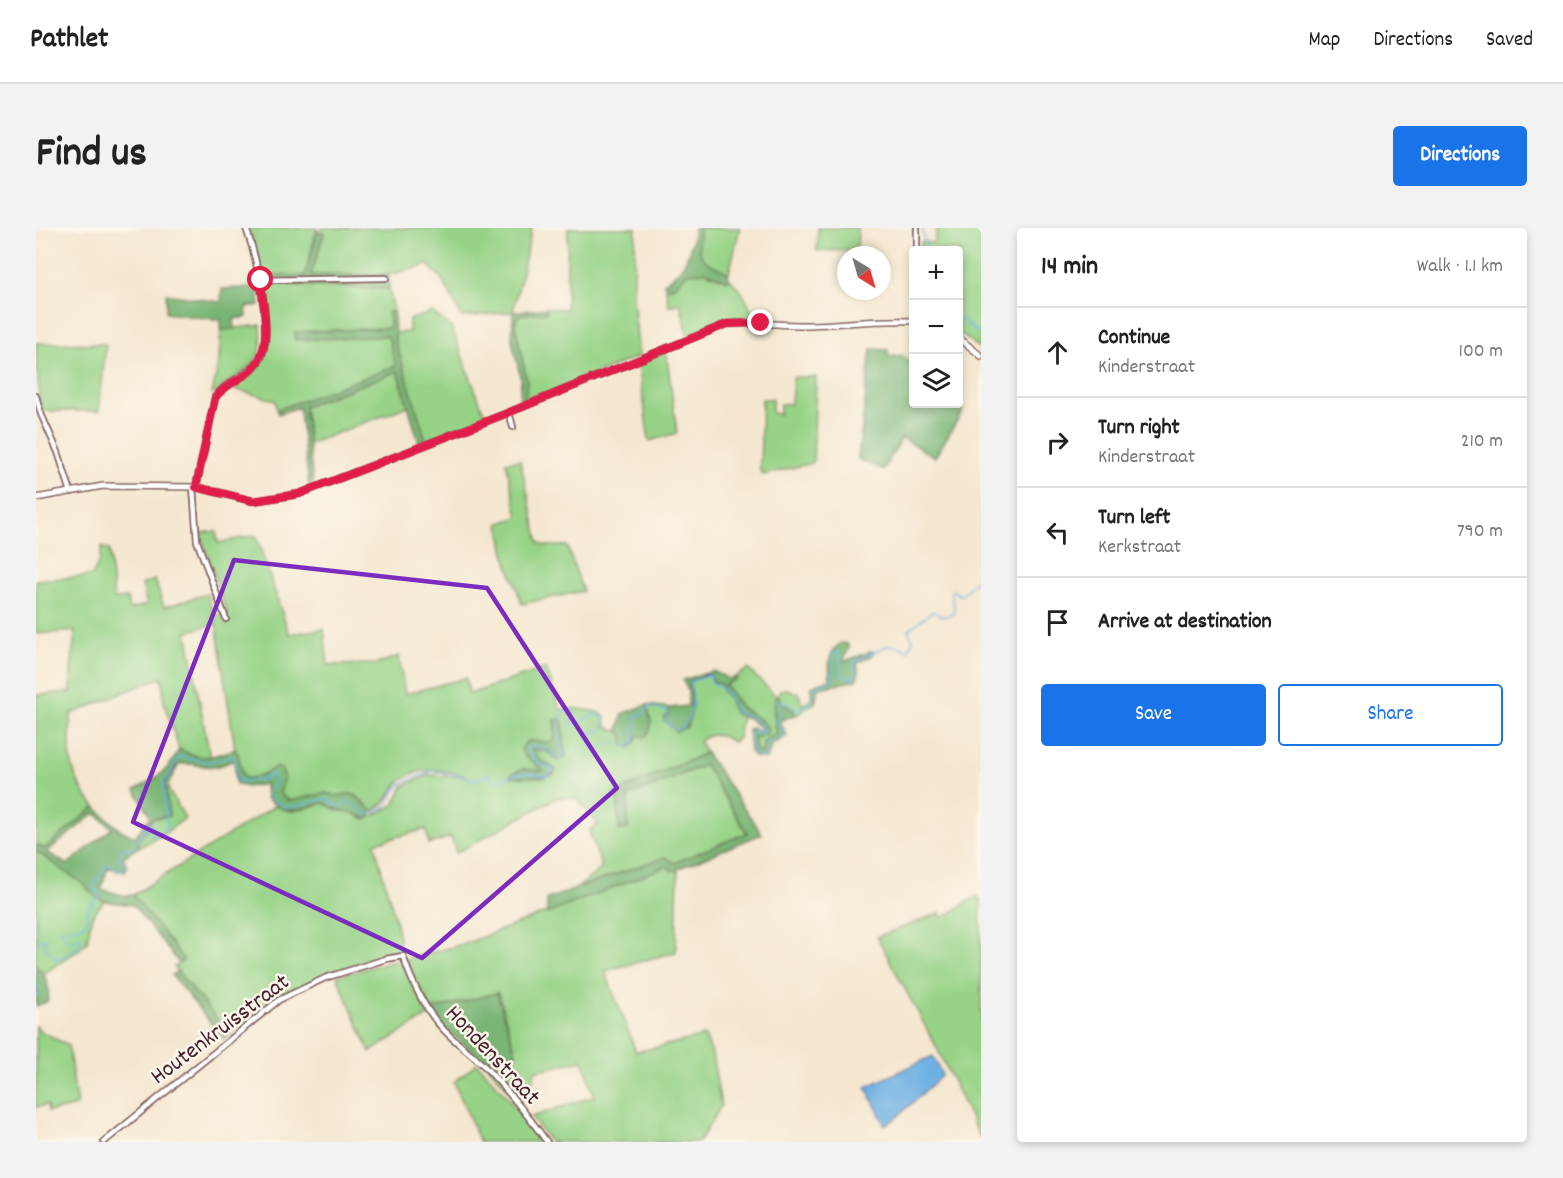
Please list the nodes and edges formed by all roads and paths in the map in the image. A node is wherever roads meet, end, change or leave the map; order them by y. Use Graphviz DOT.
graph roads {
  1 [pos="246,228"];
  2 [pos="917,228"];
  3 [pos="917,246"];
  4 [pos="386,278"];
  5 [pos="261,280"];
  6 [pos="909,321"];
  7 [pos="963,341"];
  8 [pos="981,356"];
  9 [pos="36,396"];
  10 [pos="509,412"];
  11 [pos="513,427"];
  12 [pos="195,487"];
  13 [pos="72,492"];
  14 [pos="36,498"];
  15 [pos="226,619"];
  16 [pos="403,956"];
  17 [pos="104,1142"];
  18 [pos="547,1142"];
  1 -- 5 [label="street"];
  2 -- 3 [label="street"];
  4 -- 5 [label="street"];
  5 -- 12 [label="street"];
  6 -- 10 [label="street"];
  7 -- 8 [label="street"];
  9 -- 13 [label="street"];
  10 -- 11 [label="street"];
  10 -- 12 [label="street"];
  12 -- 13 [label="street"];
  12 -- 15 [label="street"];
  13 -- 14 [label="street"];
  16 -- 17 [label="street, Houtenkruisstraat"];
  16 -- 18 [label="street, Hondenstraat"];
}
